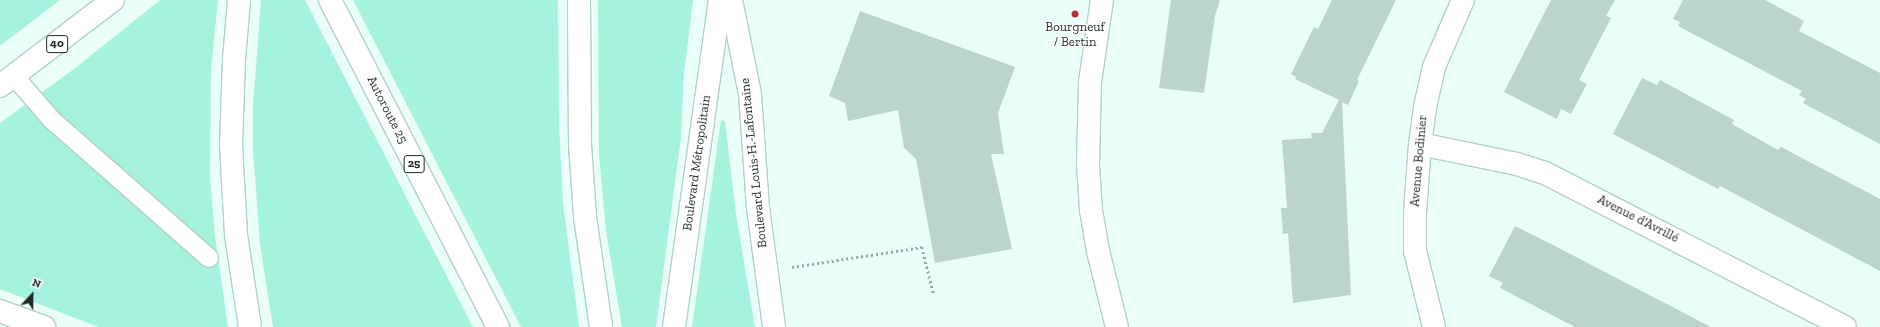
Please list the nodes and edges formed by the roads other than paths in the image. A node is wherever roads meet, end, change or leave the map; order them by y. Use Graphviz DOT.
graph roads {
  1 [pos="113,0"];
  2 [pos="239,0"];
  3 [pos="330,0"];
  4 [pos="579,0"];
  5 [pos="720,0"];
  6 [pos="731,0"];
  7 [pos="1102,0"];
  8 [pos="1463,0"];
  9 [pos="7,80"];
  10 [pos="1420,144"];
  11 [pos="209,258"];
  12 [pos="0,311"];
  13 [pos="44,327"];
  14 [pos="250,327"];
  15 [pos="498,327"];
  16 [pos="600,327"];
  17 [pos="674,327"];
  18 [pos="774,327"];
  19 [pos="1117,327"];
  20 [pos="1434,327"];
  21 [pos="1845,327"];
  1 -- 9 [label="main road, 40"];
  2 -- 14 [label="main road"];
  3 -- 15 [label="main road, Autoroute 25 / 25"];
  4 -- 16 [label="main road"];
  5 -- 17 [label="main road, Boulevard Métropolitain"];
  6 -- 18 [label="main road, Boulevard Louis-H.-Lafontaine"];
  7 -- 19 [label="main road"];
  8 -- 10 [label="main road, Avenue Bodinier"];
  9 -- 11 [label="lane"];
  10 -- 20 [label="main road, Avenue Bodinier"];
  10 -- 21 [label="main road, Avenue d'Avrillé"];
  12 -- 13 [label="main road"];
}
